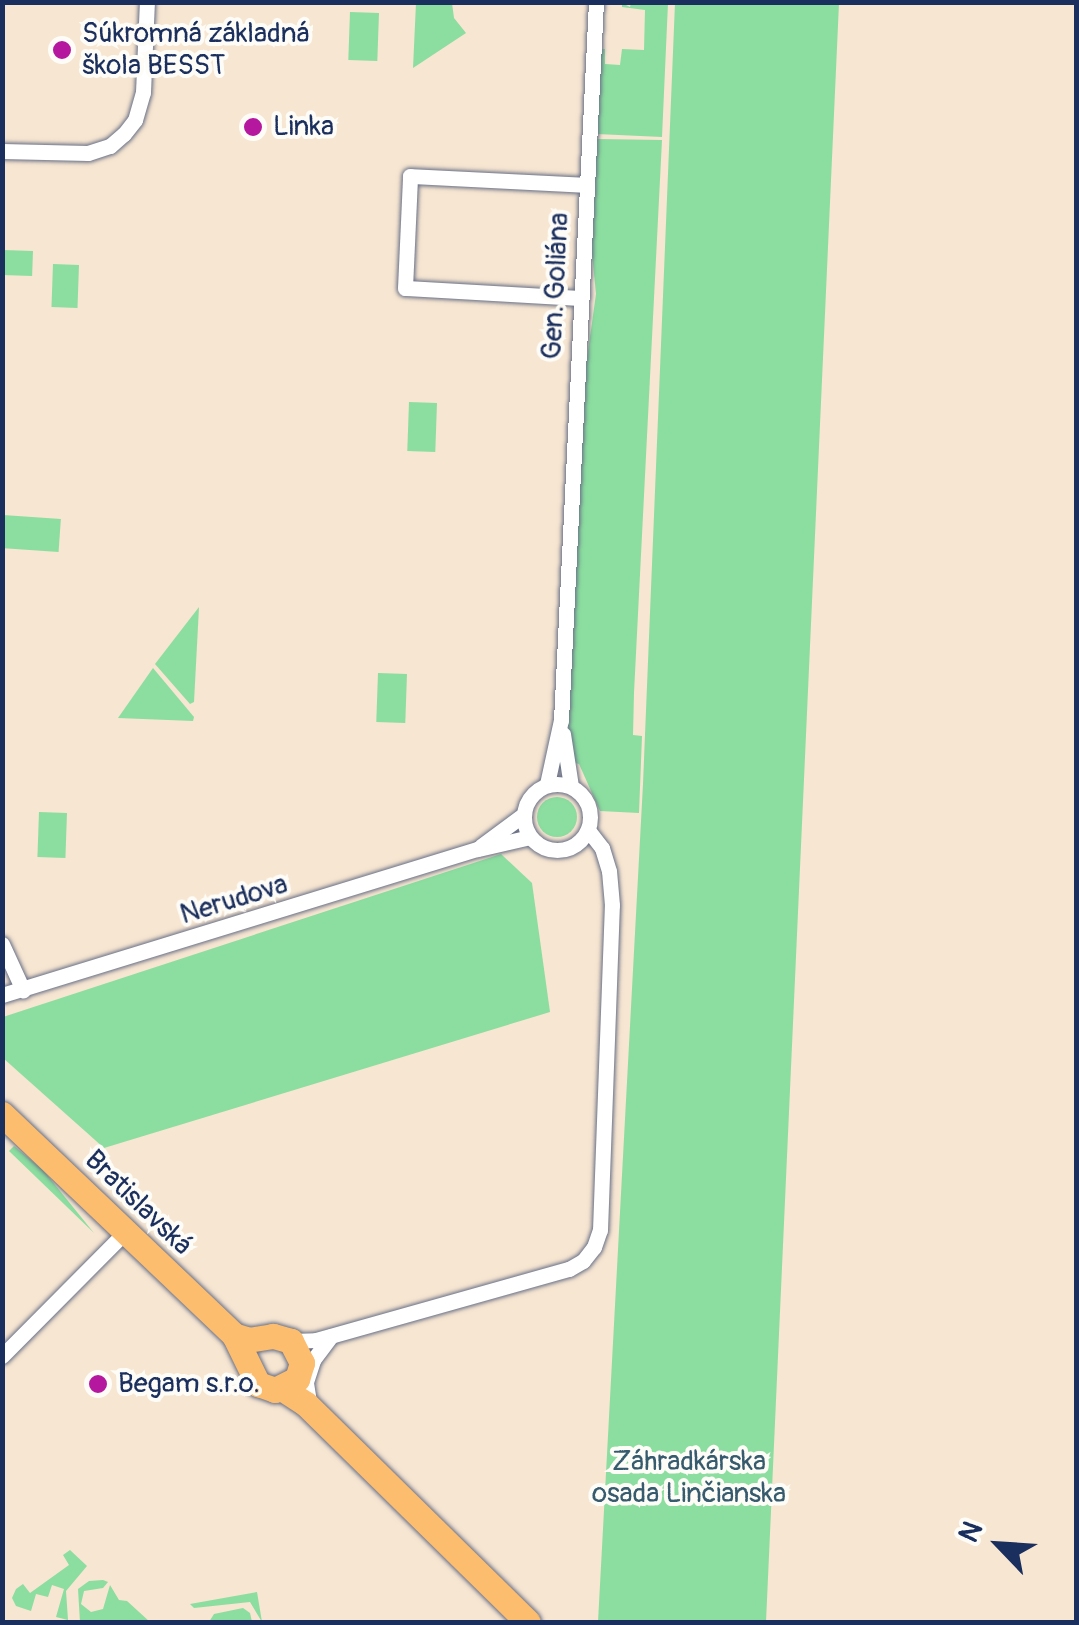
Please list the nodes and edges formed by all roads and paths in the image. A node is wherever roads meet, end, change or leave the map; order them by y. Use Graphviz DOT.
graph roads {
  1 [pos="147,2"];
  2 [pos="596,2"];
  3 [pos="2,151"];
  4 [pos="586,185"];
  5 [pos="581,298"];
  6 [pos="560,720"];
  7 [pos="547,784"];
  8 [pos="571,786"];
  9 [pos="523,815"];
  10 [pos="588,830"];
  11 [pos="530,837"];
  12 [pos="576,844"];
  13 [pos="478,848"];
  14 [pos="609,871"];
  15 [pos="2,944"];
  16 [pos="23,990"];
  17 [pos="2,995"];
  18 [pos="2,1114"];
  19 [pos="124,1232"];
  20 [pos="254,1351"];
  21 [pos="2,1356"];
  22 [pos="303,1357"];
  23 [pos="308,1406"];
  24 [pos="528,1622"];
  1 -- 3 [label="street"];
  2 -- 4 [label="street, Gen. Goliána"];
  4 -- 5 [label="street, Gen. Goliána"];
  4 -- 5 [label="street"];
  5 -- 6 [label="street, Gen. Goliána"];
  6 -- 7 [label="street"];
  6 -- 8 [label="street"];
  7 -- 8 [label="street"];
  7 -- 9 [label="street"];
  8 -- 10 [label="street"];
  9 -- 11 [label="street"];
  9 -- 13 [label="street, Nerudova"];
  10 -- 12 [label="street"];
  10 -- 14 [label="street"];
  11 -- 12 [label="street"];
  11 -- 13 [label="street, Nerudova"];
  12 -- 14 [label="street"];
  13 -- 16 [label="street, Nerudova"];
  14 -- 22 [label="street"];
  15 -- 16 [label="street"];
  16 -- 17 [label="street, Nerudova"];
  18 -- 19 [label="main road, Bratislavská"];
  19 -- 20 [label="main road, Bratislavská"];
  19 -- 21 [label="street"];
  20 -- 22 [label="main road, Bratislavská"];
  20 -- 22 [label="main road, Bratislavská"];
  22 -- 23 [label="main road"];
  22 -- 23 [label="street"];
  23 -- 24 [label="main road"];
}
